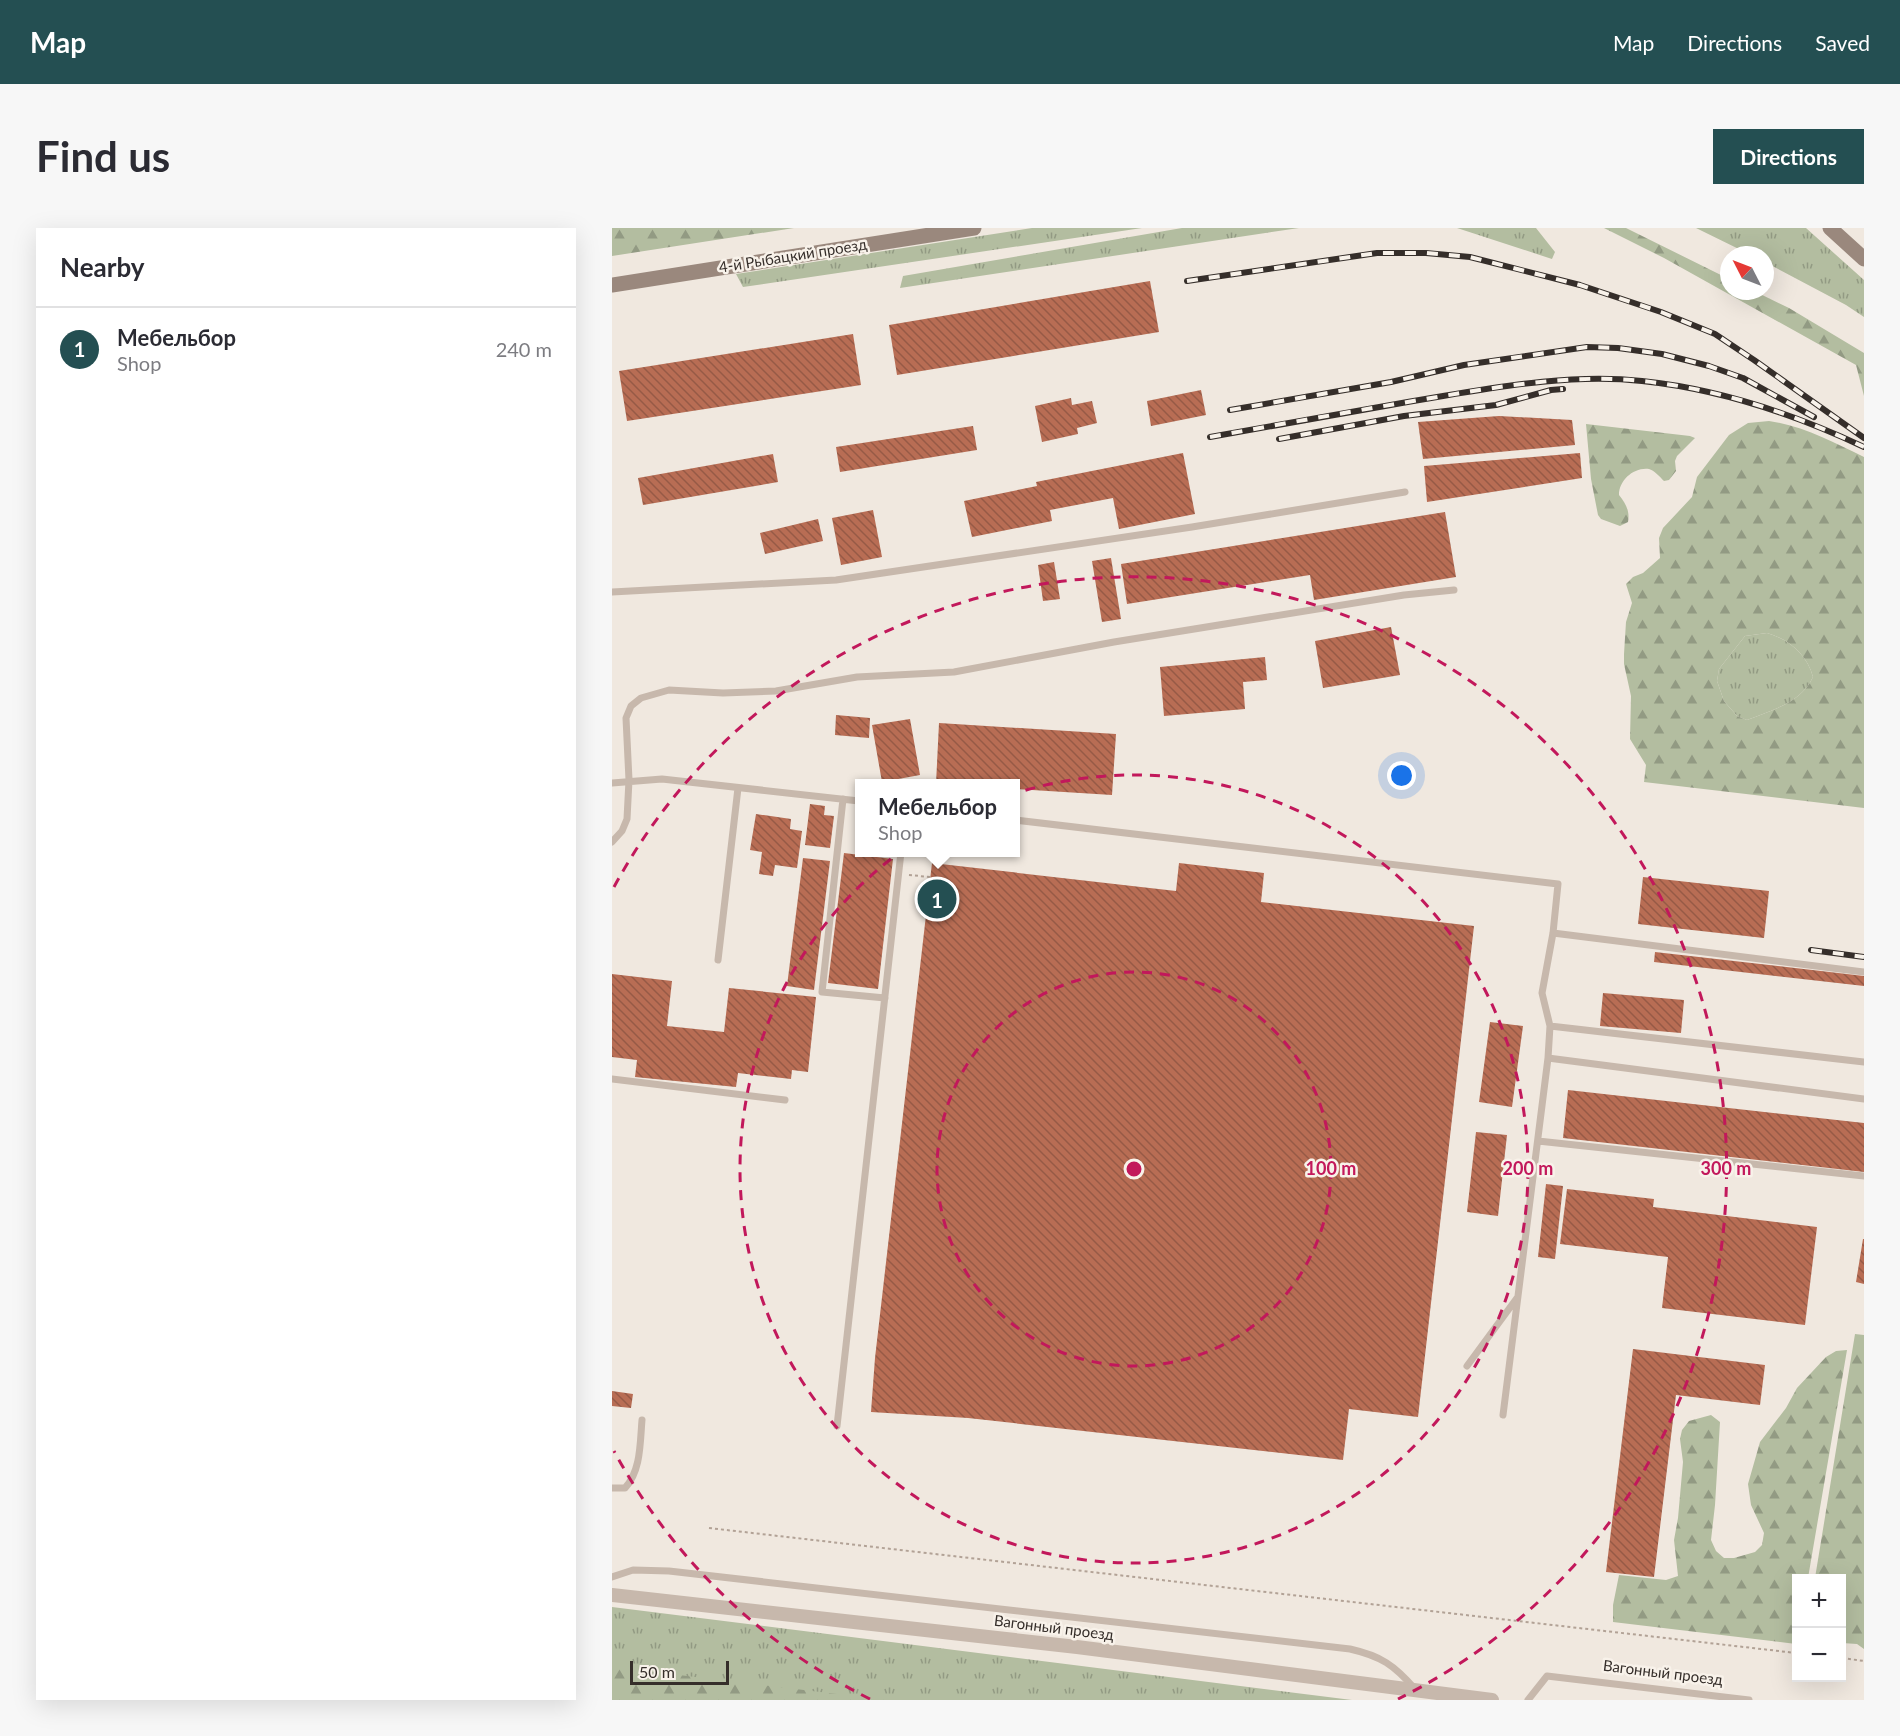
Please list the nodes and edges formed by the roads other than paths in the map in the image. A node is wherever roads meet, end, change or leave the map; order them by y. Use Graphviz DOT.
graph roads {
  1 [pos="974,228"];
  2 [pos="1830,228"];
  3 [pos="938,231"];
  4 [pos="1864,259"];
  5 [pos="612,285"];
  6 [pos="1405,492"];
  7 [pos="1454,590"];
  8 [pos="612,592"];
  9 [pos="629,780"];
  10 [pos="612,783"];
  11 [pos="738,788"];
  12 [pos="843,800"];
  13 [pos="855,801"];
  14 [pos="1020,821"];
  15 [pos="612,842"];
  16 [pos="901,857"];
  17 [pos="1553,933"];
  18 [pos="718,960"];
  19 [pos="1864,972"];
  20 [pos="885,998"];
  21 [pos="1550,1026"];
  22 [pos="1548,1058"];
  23 [pos="1864,1062"];
  24 [pos="612,1079"];
  25 [pos="1864,1099"];
  26 [pos="785,1100"];
  27 [pos="1538,1141"];
  28 [pos="1864,1176"];
  29 [pos="1518,1297"];
  30 [pos="1467,1366"];
  31 [pos="1503,1415"];
  32 [pos="642,1420"];
  33 [pos="837,1426"];
  34 [pos="612,1488"];
  35 [pos="612,1577"];
  36 [pos="612,1595"];
  37 [pos="1416,1690"];
  38 [pos="1492,1700"];
  39 [pos="1528,1700"];
  40 [pos="1749,1700"];
  1 -- 3 [label="street, 4-й Рыбацкий проезд"];
  2 -- 4 [label="street"];
  3 -- 5 [label="street, 4-й Рыбацкий проезд"];
  6 -- 8 [label="lane"];
  7 -- 9 [label="lane"];
  9 -- 10 [label="lane"];
  9 -- 11 [label="lane"];
  9 -- 15 [label="lane"];
  11 -- 12 [label="lane"];
  11 -- 18 [label="lane"];
  12 -- 13 [label="lane"];
  12 -- 20 [label="lane"];
  14 -- 17 [label="lane"];
  16 -- 20 [label="lane"];
  17 -- 19 [label="lane"];
  17 -- 21 [label="lane"];
  20 -- 33 [label="lane"];
  21 -- 22 [label="lane"];
  21 -- 23 [label="lane"];
  22 -- 25 [label="lane"];
  22 -- 27 [label="lane"];
  24 -- 26 [label="lane"];
  27 -- 28 [label="lane"];
  27 -- 29 [label="lane"];
  29 -- 30 [label="lane"];
  29 -- 31 [label="lane"];
  32 -- 34 [label="lane"];
  35 -- 37 [label="lane"];
  36 -- 37 [label="street, Вагонный проезд"];
  37 -- 38 [label="street, Вагонный проезд"];
  39 -- 40 [label="lane, Вагонный проезд"];
}
